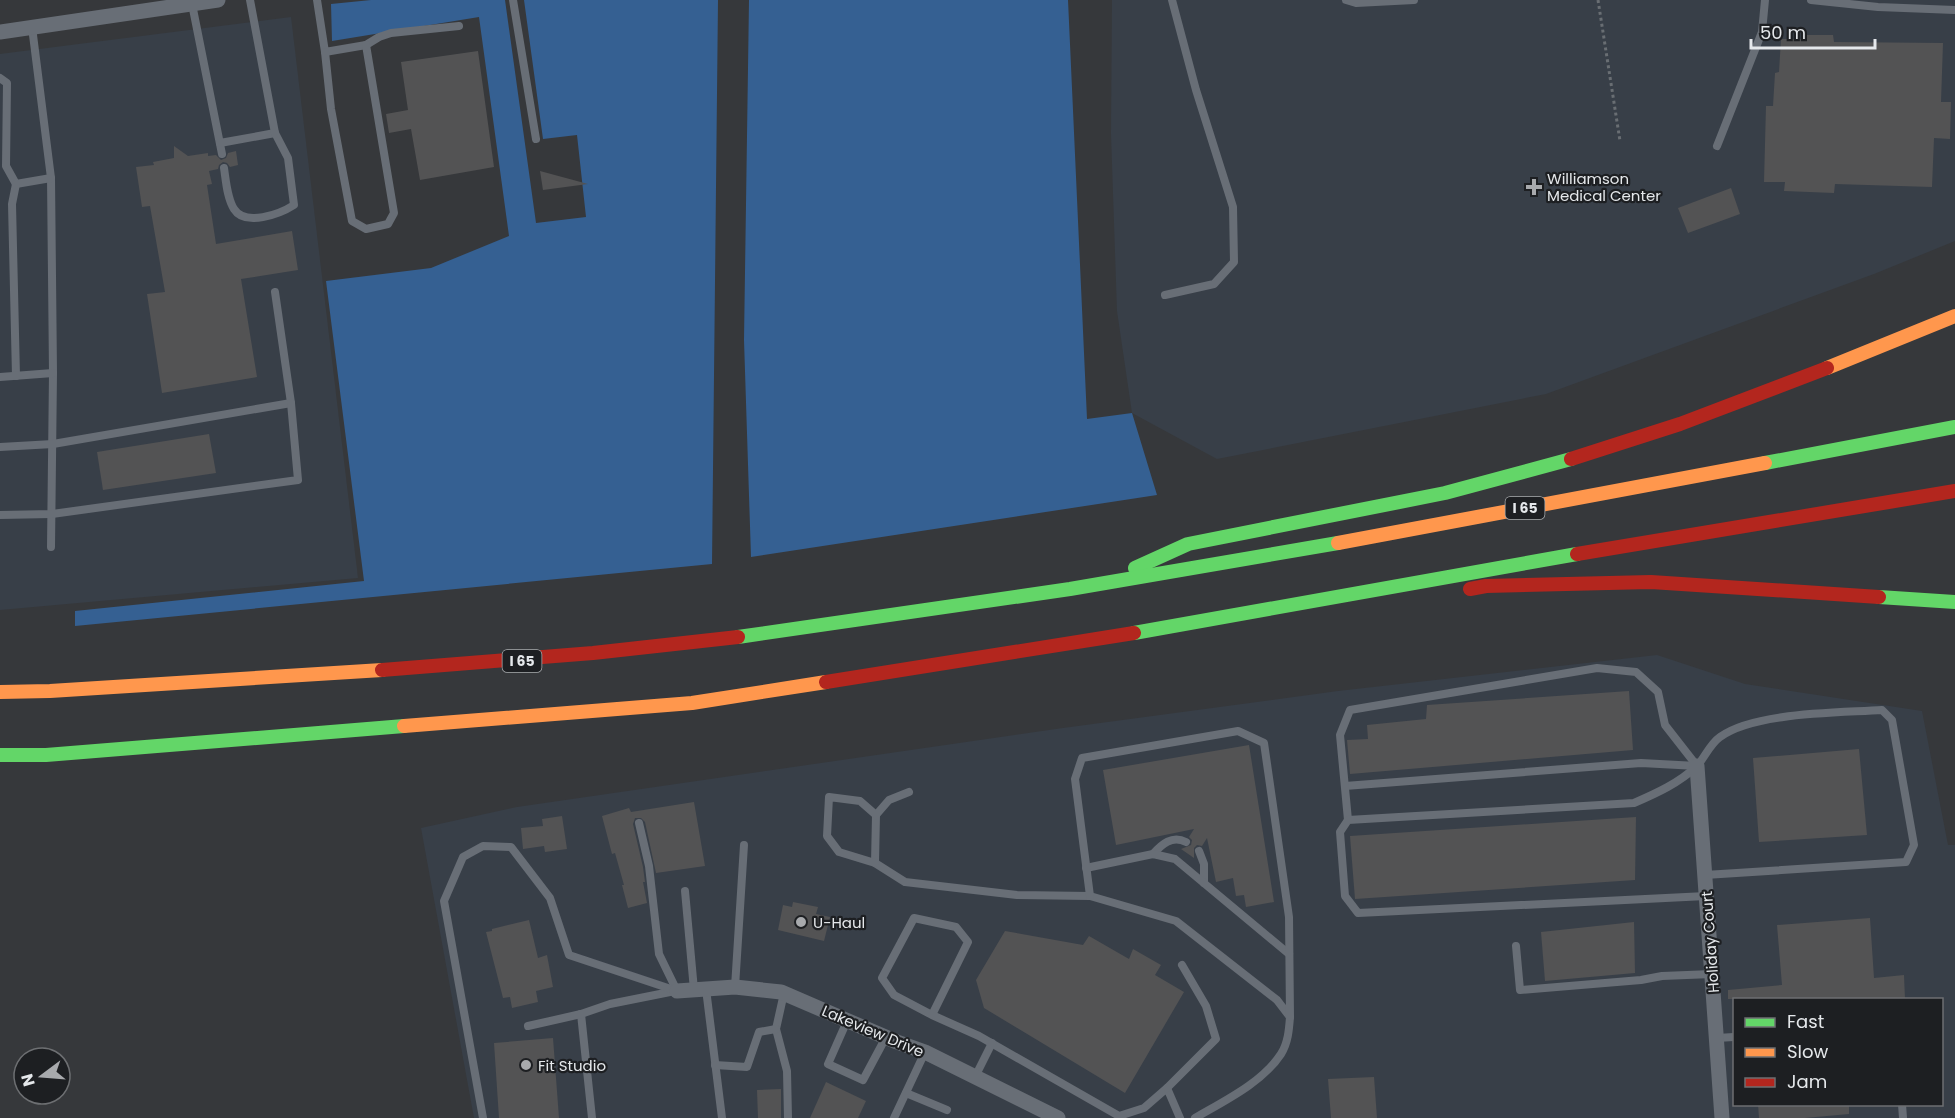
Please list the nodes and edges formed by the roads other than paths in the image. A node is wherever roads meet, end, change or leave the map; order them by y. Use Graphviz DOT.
graph roads {
  1 [pos="218,0"];
  2 [pos="250,0"];
  3 [pos="317,0"];
  4 [pos="513,0"];
  5 [pos="1172,0"];
  6 [pos="1346,0"];
  7 [pos="1414,0"];
  8 [pos="1765,0"];
  9 [pos="1811,0"];
  10 [pos="192,4"];
  11 [pos="1955,10"];
  12 [pos="459,26"];
  13 [pos="32,27"];
  14 [pos="0,32"];
  15 [pos="366,45"];
  16 [pos="325,52"];
  17 [pos="0,78"];
  18 [pos="275,133"];
  19 [pos="536,140"];
  20 [pos="220,143"];
  21 [pos="1717,146"];
  22 [pos="222,154"];
  23 [pos="224,168"];
  24 [pos="51,178"];
  25 [pos="16,184"];
  26 [pos="275,292"];
  27 [pos="1165,295"];
  28 [pos="1955,316"];
  29 [pos="53,373"];
  30 [pos="0,376"];
  31 [pos="16,376"];
  32 [pos="291,403"];
  33 [pos="1955,427"];
  34 [pos="52,444"];
  35 [pos="0,447"];
  36 [pos="1955,490"];
  37 [pos="52,514"];
  38 [pos="0,515"];
  39 [pos="51,547"];
  40 [pos="1095,586"];
  41 [pos="1452,592"];
  42 [pos="1955,602"];
  43 [pos="1339,610"];
  44 [pos="1179,626"];
  45 [pos="0,692"];
  46 [pos="0,755"];
  47 [pos="1697,766"];
  48 [pos="1345,786"];
  49 [pos="909,792"];
  50 [pos="876,815"];
  51 [pos="1347,820"];
  52 [pos="639,822"];
  53 [pos="1186,842"];
  54 [pos="744,845"];
  55 [pos="1199,851"];
  56 [pos="1153,854"];
  57 [pos="875,863"];
  58 [pos="1086,868"];
  59 [pos="1705,875"];
  60 [pos="1204,883"];
  61 [pos="685,891"];
  62 [pos="1090,896"];
  63 [pos="1706,896"];
  64 [pos="1516,946"];
  65 [pos="1289,954"];
  66 [pos="1182,966"];
  67 [pos="1712,974"];
  68 [pos="735,987"];
  69 [pos="700,989"];
  70 [pos="677,991"];
  71 [pos="784,993"];
  72 [pos="582,1014"];
  73 [pos="932,1016"];
  74 [pos="1290,1017"];
  75 [pos="847,1021"];
  76 [pos="528,1026"];
  77 [pos="776,1029"];
  78 [pos="886,1037"];
  79 [pos="1733,1037"];
  80 [pos="1717,1038"];
  81 [pos="992,1043"];
  82 [pos="925,1052"];
  83 [pos="715,1065"];
  84 [pos="975,1077"];
  85 [pos="1167,1088"];
  86 [pos="906,1092"];
  87 [pos="947,1110"];
  88 [pos="483,1118"];
  89 [pos="592,1118"];
  90 [pos="722,1118"];
  91 [pos="788,1118"];
  92 [pos="894,1118"];
  93 [pos="1058,1118"];
  94 [pos="1180,1118"];
  95 [pos="1195,1118"];
  96 [pos="1722,1118"];
  1 -- 10 [label="street"];
  2 -- 18 [label="lane"];
  3 -- 16 [label="lane"];
  4 -- 19 [label="lane"];
  5 -- 27 [label="lane"];
  6 -- 7 [label="lane"];
  8 -- 21 [label="lane"];
  9 -- 11 [label="lane"];
  10 -- 13 [label="street"];
  10 -- 20 [label="lane"];
  12 -- 15 [label="lane"];
  13 -- 14 [label="street"];
  13 -- 24 [label="lane"];
  15 -- 16 [label="lane"];
  15 -- 16 [label="lane"];
  17 -- 25 [label="lane"];
  18 -- 20 [label="lane"];
  18 -- 23 [label="lane"];
  20 -- 22 [label="lane"];
  24 -- 25 [label="lane"];
  24 -- 29 [label="lane"];
  25 -- 31 [label="lane"];
  26 -- 32 [label="lane"];
  28 -- 40 [label="highway"];
  29 -- 31 [label="lane"];
  29 -- 34 [label="lane"];
  30 -- 31 [label="lane"];
  32 -- 34 [label="lane"];
  32 -- 37 [label="lane"];
  33 -- 40 [label="highway, I 65"];
  34 -- 35 [label="lane"];
  34 -- 37 [label="lane"];
  36 -- 44 [label="highway"];
  37 -- 38 [label="lane"];
  37 -- 39 [label="lane"];
  40 -- 45 [label="highway, I 65"];
  41 -- 42 [label="highway"];
  43 -- 44 [label="highway"];
  44 -- 46 [label="highway"];
  47 -- 48 [label="lane"];
  47 -- 48 [label="lane"];
  47 -- 51 [label="lane"];
  47 -- 59 [label="street, Holiday Court"];
  47 -- 59 [label="lane"];
  48 -- 51 [label="lane"];
  49 -- 50 [label="lane"];
  50 -- 57 [label="lane"];
  50 -- 57 [label="lane"];
  51 -- 63 [label="lane"];
  52 -- 70 [label="lane"];
  53 -- 56 [label="lane"];
  54 -- 68 [label="lane"];
  55 -- 60 [label="lane"];
  56 -- 58 [label="lane"];
  56 -- 60 [label="lane"];
  57 -- 62 [label="lane"];
  58 -- 62 [label="lane"];
  58 -- 65 [label="lane"];
  59 -- 63 [label="street, Holiday Court"];
  60 -- 65 [label="lane"];
  61 -- 69 [label="lane"];
  62 -- 74 [label="lane"];
  63 -- 67 [label="street, Holiday Court"];
  64 -- 67 [label="lane"];
  65 -- 74 [label="lane"];
  66 -- 85 [label="lane"];
  67 -- 80 [label="street, Holiday Court"];
  68 -- 69 [label="street, Lakeview Drive"];
  68 -- 71 [label="street, Lakeview Drive"];
  69 -- 70 [label="street, Lakeview Drive"];
  69 -- 83 [label="lane"];
  70 -- 72 [label="lane"];
  70 -- 88 [label="lane"];
  71 -- 75 [label="street, Lakeview Drive"];
  71 -- 77 [label="lane"];
  72 -- 76 [label="lane"];
  72 -- 89 [label="lane"];
  73 -- 73 [label="lane"];
  73 -- 81 [label="lane"];
  74 -- 95 [label="lane"];
  75 -- 78 [label="street, Lakeview Drive"];
  75 -- 78 [label="lane"];
  77 -- 83 [label="lane"];
  77 -- 91 [label="lane"];
  78 -- 82 [label="street, Lakeview Drive"];
  79 -- 80 [label="lane"];
  80 -- 96 [label="street, Holiday Court"];
  81 -- 84 [label="lane"];
  81 -- 85 [label="lane"];
  82 -- 84 [label="street, Lakeview Drive"];
  82 -- 86 [label="lane"];
  83 -- 90 [label="lane"];
  84 -- 93 [label="street, Lakeview Drive"];
  85 -- 94 [label="lane"];
  86 -- 87 [label="lane"];
  86 -- 92 [label="lane"];
}
